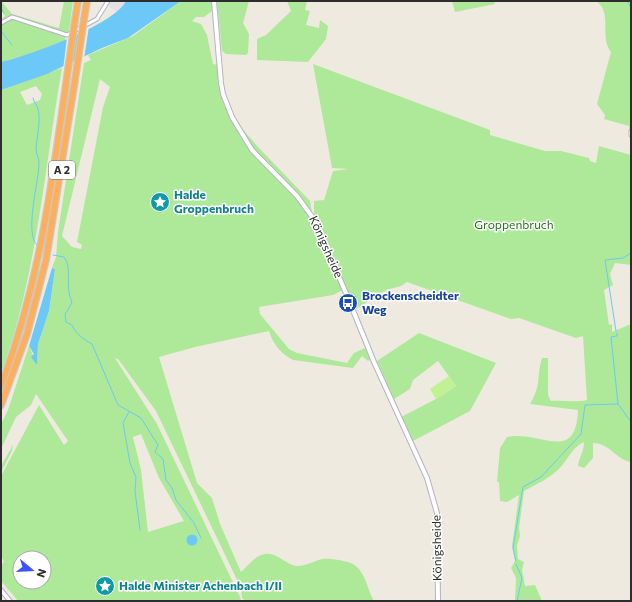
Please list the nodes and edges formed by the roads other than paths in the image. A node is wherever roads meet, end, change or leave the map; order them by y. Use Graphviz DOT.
graph roads {
  1 [pos="78,1"];
  2 [pos="87,1"];
  3 [pos="108,1"];
  4 [pos="214,1"];
  5 [pos="1,23"];
  6 [pos="631,132"];
  7 [pos="631,135"];
  8 [pos="1,386"];
  9 [pos="1,405"];
  10 [pos="1,590"];
  11 [pos="10,601"];
  12 [pos="438,601"];
  1 -- 8 [label="highway, A 2, bridge"];
  2 -- 9 [label="highway, A 2, bridge"];
  3 -- 5 [label="street"];
  4 -- 12 [label="main road, Königsheide"];
  6 -- 7 [label="street"];
  10 -- 11 [label="street"];
}
